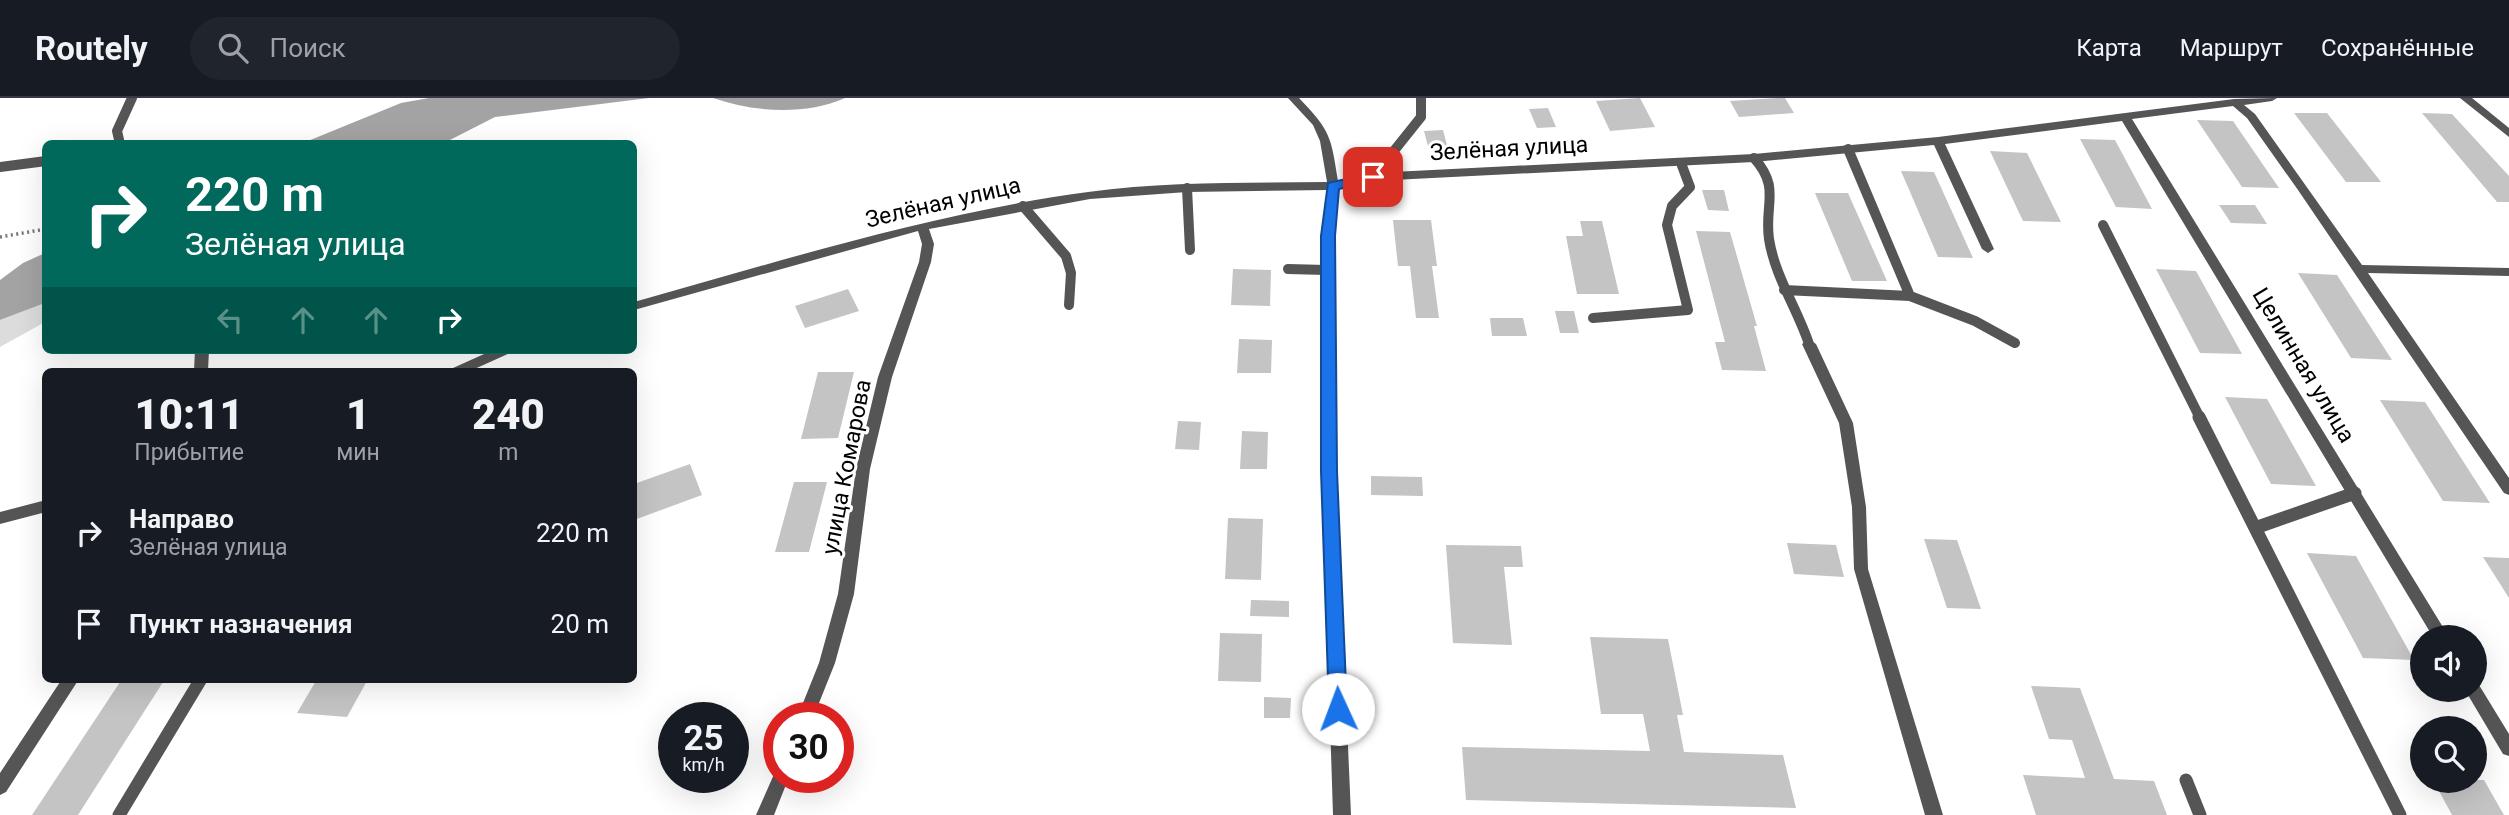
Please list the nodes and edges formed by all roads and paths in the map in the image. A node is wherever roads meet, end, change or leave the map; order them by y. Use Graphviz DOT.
graph roads {
  1 [pos="132,98"];
  2 [pos="1293,98"];
  3 [pos="1421,98"];
  4 [pos="2272,98"];
  5 [pos="2465,98"];
  6 [pos="2234,103"];
  7 [pos="2126,118"];
  8 [pos="2509,134"];
  9 [pos="119,140"];
  10 [pos="1938,141"];
  11 [pos="1847,149"];
  12 [pos="1754,158"];
  13 [pos="42,162"];
  14 [pos="1681,163"];
  15 [pos="0,167"];
  16 [pos="1373,177"];
  17 [pos="1333,186"];
  18 [pos="1187,188"];
  19 [pos="1023,206"];
  20 [pos="2102,225"];
  21 [pos="922,226"];
  22 [pos="42,230"];
  23 [pos="0,237"];
  24 [pos="1988,249"];
  25 [pos="1190,250"];
  26 [pos="1288,269"];
  27 [pos="2359,269"];
  28 [pos="1326,270"];
  29 [pos="2509,272"];
  30 [pos="1784,290"];
  31 [pos="1910,296"];
  32 [pos="637,305"];
  33 [pos="1069,305"];
  34 [pos="1592,318"];
  35 [pos="2015,343"];
  36 [pos="1809,344"];
  37 [pos="496,354"];
  38 [pos="465,368"];
  39 [pos="2509,489"];
  40 [pos="2355,493"];
  41 [pos="42,507"];
  42 [pos="0,518"];
  43 [pos="2255,528"];
  44 [pos="2434,625"];
  45 [pos="68,683"];
  46 [pos="199,683"];
  47 [pos="812,702"];
  48 [pos="2480,702"];
  49 [pos="2509,749"];
  50 [pos="2186,780"];
  51 [pos="0,787"];
  52 [pos="774,793"];
  53 [pos="118,815"];
  54 [pos="765,815"];
  55 [pos="1342,815"];
  56 [pos="1934,815"];
  57 [pos="2200,815"];
  58 [pos="2400,815"];
  1 -- 9 [label="lane"];
  2 -- 17 [label="street"];
  3 -- 16 [label="lane"];
  4 -- 6 [label="street, Зелёная улица"];
  5 -- 8 [label="street"];
  6 -- 7 [label="street, Зелёная улица"];
  6 -- 27 [label="street"];
  7 -- 10 [label="street, Зелёная улица"];
  7 -- 40 [label="street, Целинная улица"];
  10 -- 11 [label="street, Зелёная улица"];
  10 -- 24 [label="street"];
  11 -- 12 [label="street, Зелёная улица"];
  11 -- 31 [label="lane"];
  12 -- 14 [label="street, Зелёная улица"];
  12 -- 30 [label="lane"];
  13 -- 15 [label="lane"];
  14 -- 16 [label="street, Зелёная улица"];
  14 -- 34 [label="lane"];
  16 -- 17 [label="street, Зелёная улица"];
  17 -- 18 [label="street, Зелёная улица"];
  17 -- 28 [label="street"];
  18 -- 19 [label="street, Зелёная улица"];
  18 -- 25 [label="lane"];
  19 -- 21 [label="street, Зелёная улица"];
  19 -- 33 [label="lane"];
  20 -- 43 [label="lane"];
  21 -- 32 [label="street, Зелёная улица"];
  21 -- 47 [label="street, улица Комарова"];
  22 -- 23 [label="path"];
  26 -- 28 [label="lane"];
  27 -- 29 [label="street"];
  27 -- 39 [label="street"];
  28 -- 55 [label="street"];
  30 -- 31 [label="lane"];
  30 -- 36 [label="lane"];
  31 -- 35 [label="lane"];
  36 -- 56 [label="street"];
  37 -- 38 [label="street"];
  40 -- 43 [label="lane"];
  40 -- 44 [label="street, Целинная улица"];
  41 -- 42 [label="street"];
  43 -- 58 [label="lane"];
  45 -- 51 [label="street"];
  46 -- 53 [label="lane"];
  48 -- 49 [label="street"];
  50 -- 57 [label="lane"];
  52 -- 54 [label="street"];
}
